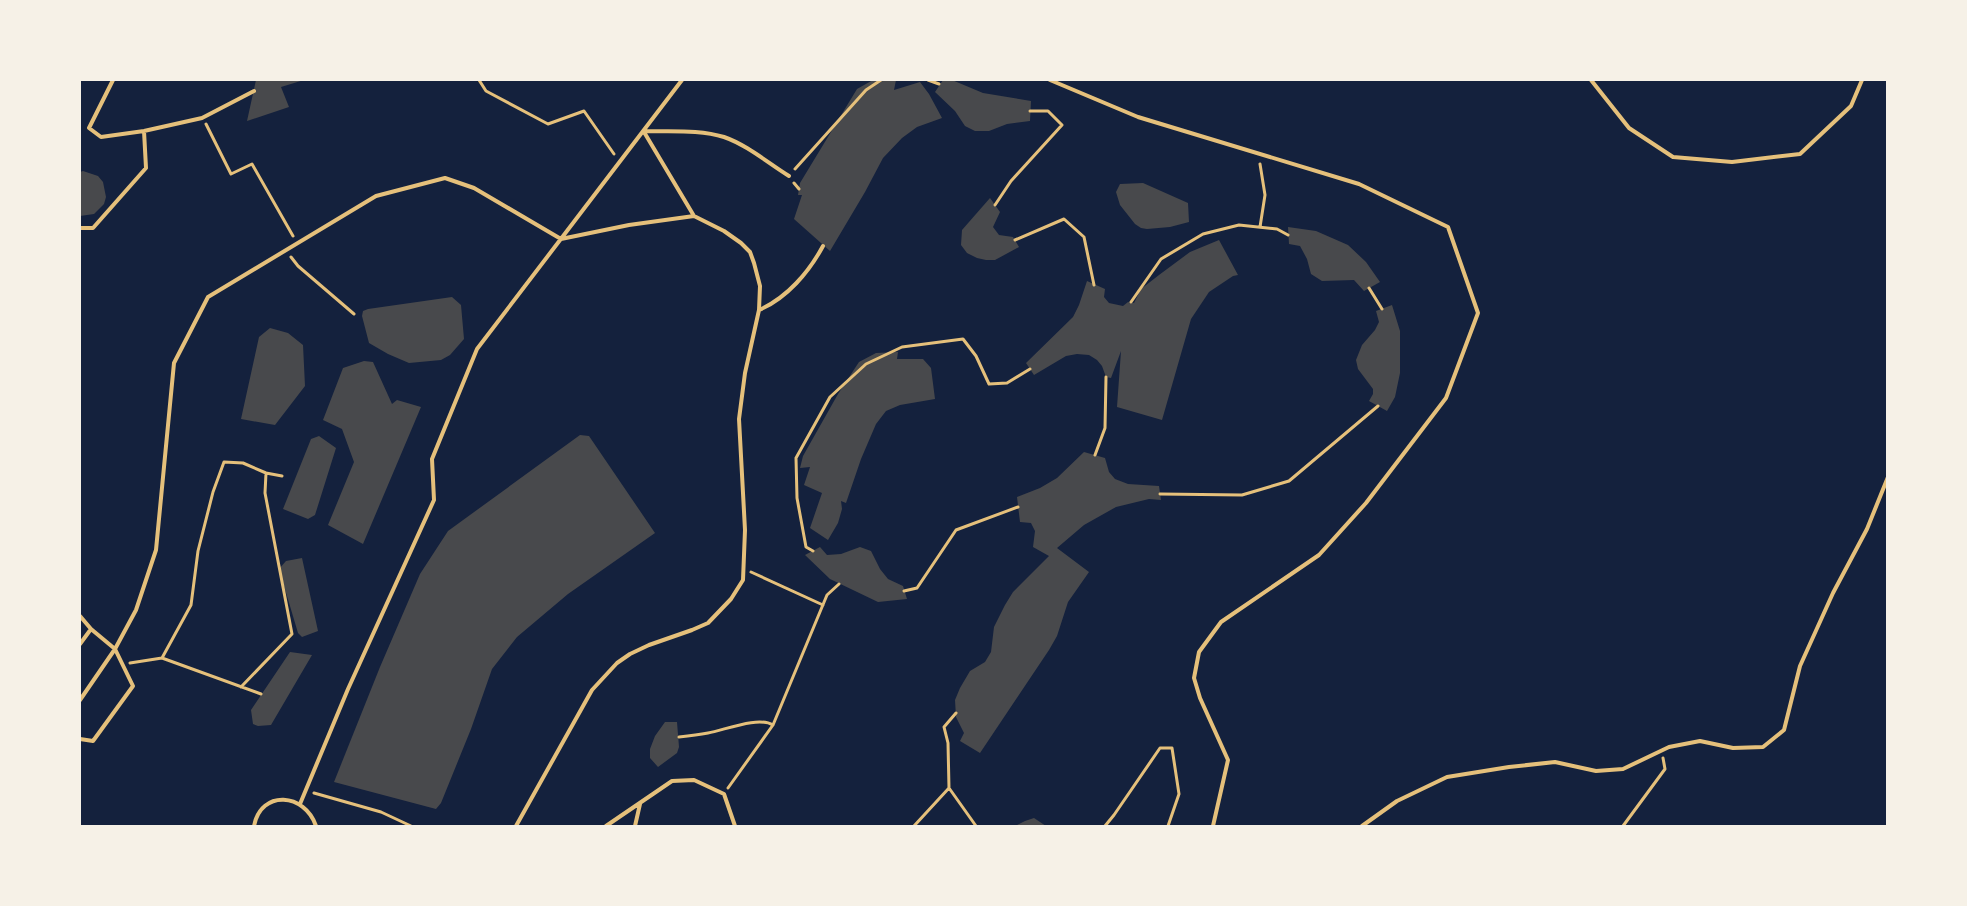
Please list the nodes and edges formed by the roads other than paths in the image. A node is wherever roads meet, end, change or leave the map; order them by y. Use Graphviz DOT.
graph roads {
  1 [pos="113,80"];
  2 [pos="682,80"];
  3 [pos="1050,80"];
  4 [pos="1591,80"];
  5 [pos="1862,80"];
  6 [pos="254,91"];
  7 [pos="144,131"];
  8 [pos="643,131"];
  9 [pos="789,176"];
  10 [pos="694,216"];
  11 [pos="80,228"];
  12 [pos="561,238"];
  13 [pos="823,246"];
  14 [pos="759,310"];
  15 [pos="1887,477"];
  16 [pos="80,616"];
  17 [pos="91,629"];
  18 [pos="80,645"];
  19 [pos="115,649"];
  20 [pos="80,700"];
  21 [pos="80,739"];
  22 [pos="300,804"];
  23 [pos="640,804"];
  24 [pos="254,826"];
  25 [pos="316,826"];
  26 [pos="516,826"];
  27 [pos="606,826"];
  28 [pos="635,826"];
  29 [pos="735,826"];
  30 [pos="1213,826"];
  31 [pos="1362,826"];
  1 -- 7 [label="lane"];
  2 -- 8 [label="lane"];
  3 -- 30 [label="lane"];
  4 -- 5 [label="lane"];
  6 -- 7 [label="lane"];
  7 -- 11 [label="lane"];
  8 -- 9 [label="lane"];
  8 -- 10 [label="lane"];
  8 -- 12 [label="lane"];
  10 -- 12 [label="lane"];
  10 -- 14 [label="lane"];
  12 -- 19 [label="lane"];
  12 -- 22 [label="lane"];
  13 -- 14 [label="lane"];
  14 -- 26 [label="lane"];
  15 -- 31 [label="lane"];
  16 -- 17 [label="lane"];
  17 -- 18 [label="lane"];
  17 -- 19 [label="lane"];
  19 -- 20 [label="lane"];
  19 -- 21 [label="lane"];
  22 -- 24 [label="lane"];
  22 -- 25 [label="lane"];
  23 -- 27 [label="lane"];
  23 -- 28 [label="lane"];
  23 -- 29 [label="lane"];
}
